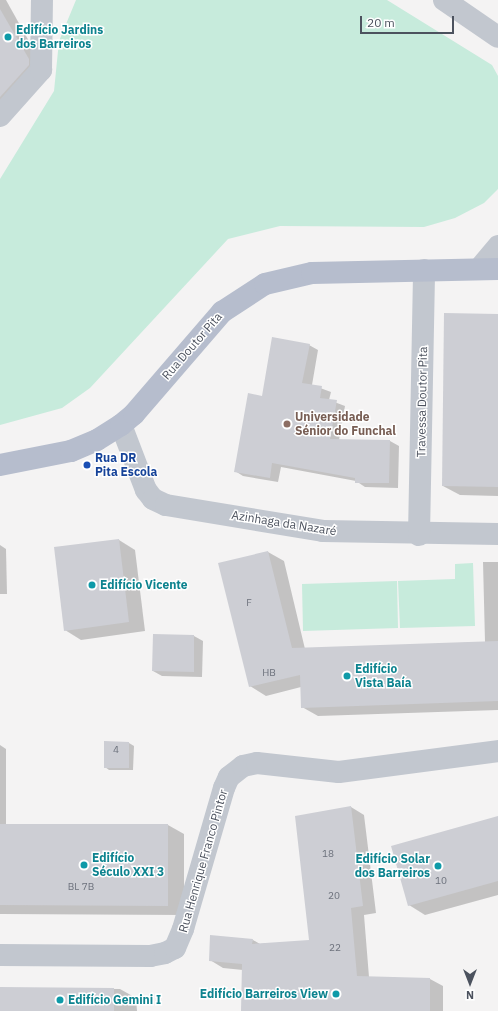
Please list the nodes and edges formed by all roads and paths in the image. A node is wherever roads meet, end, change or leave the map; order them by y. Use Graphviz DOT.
graph roads {
  1 [pos="42,0"];
  2 [pos="444,0"];
  3 [pos="498,37"];
  4 [pos="0,116"];
  5 [pos="498,246"];
  6 [pos="488,269"];
  7 [pos="424,270"];
  8 [pos="121,425"];
  9 [pos="0,465"];
  10 [pos="498,534"];
  11 [pos="419,535"];
  12 [pos="498,751"];
  13 [pos="0,956"];
  1 -- 4 [label="street"];
  2 -- 3 [label="street"];
  5 -- 6 [label="street"];
  6 -- 7 [label="main road, Rua Doutor Pita"];
  7 -- 8 [label="main road, Rua Doutor Pita"];
  7 -- 11 [label="street, Travessa Doutor Pita"];
  8 -- 9 [label="main road, Rua Doutor Pita"];
  8 -- 11 [label="street, Azinhaga da Nazaré"];
  10 -- 11 [label="street, Azinhaga da Nazaré"];
  12 -- 13 [label="street, Rua Henrique Franco Pintor"];
}
